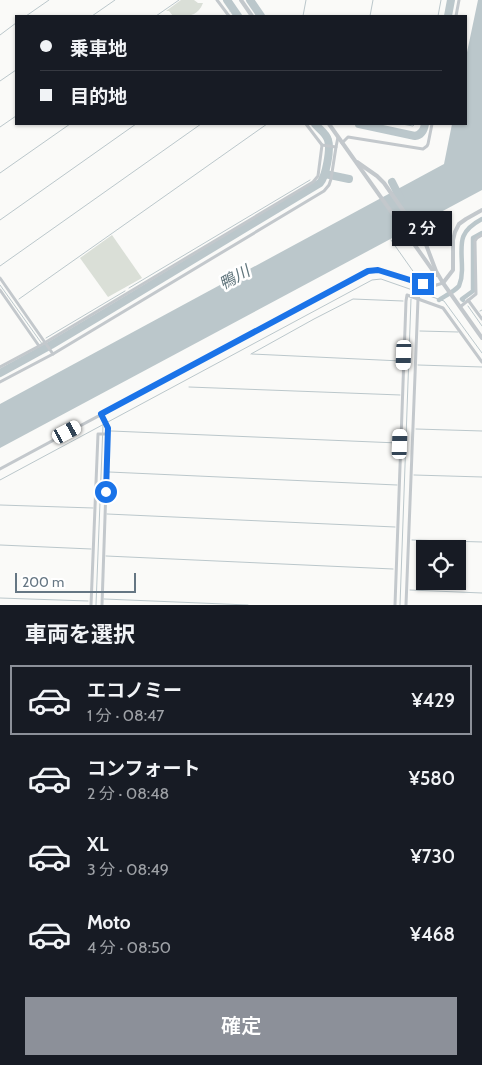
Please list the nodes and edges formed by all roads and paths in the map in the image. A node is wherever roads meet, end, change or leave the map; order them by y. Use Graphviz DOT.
graph roads {
  1 [pos="218,0"];
  2 [pos="241,0"];
  3 [pos="459,0"];
  4 [pos="228,15"];
  5 [pos="251,15"];
  6 [pos="456,15"];
  7 [pos="307,125"];
  8 [pos="330,125"];
  9 [pos="432,125"];
  10 [pos="338,137"];
  11 [pos="342,143"];
  12 [pos="324,146"];
  13 [pos="334,147"];
  14 [pos="357,162"];
  15 [pos="482,210"];
  16 [pos="482,235"];
  17 [pos="0,278"];
  18 [pos="443,283"];
  19 [pos="422,286"];
  20 [pos="0,290"];
  21 [pos="419,298"];
  22 [pos="468,300"];
  23 [pos="460,307"];
  24 [pos="482,319"];
  25 [pos="482,338"];
  26 [pos="44,345"];
  27 [pos="53,354"];
  28 [pos="482,362"];
  29 [pos="0,367"];
  30 [pos="0,382"];
  31 [pos="102,416"];
  32 [pos="104,434"];
  33 [pos="0,469"];
  34 [pos="91,605"];
  35 [pos="102,605"];
  36 [pos="395,605"];
  37 [pos="406,605"];
  1 -- 4 [label="street"];
  2 -- 5 [label="street"];
  3 -- 6 [label="street"];
  7 -- 12 [label="street"];
  8 -- 10 [label="street"];
  9 -- 11 [label="street"];
  10 -- 11 [label="street"];
  10 -- 13 [label="street"];
  11 -- 14 [label="street"];
  12 -- 13 [label="street"];
  12 -- 26 [label="street"];
  13 -- 27 [label="street"];
  14 -- 18 [label="street"];
  14 -- 18 [label="street"];
  15 -- 18 [label="street"];
  16 -- 22 [label="street"];
  17 -- 26 [label="street"];
  18 -- 19 [label="street"];
  18 -- 23 [label="street"];
  19 -- 21 [label="street"];
  19 -- 31 [label="street"];
  20 -- 26 [label="street"];
  21 -- 28 [label="street"];
  21 -- 36 [label="street"];
  21 -- 37 [label="street"];
  22 -- 23 [label="street"];
  22 -- 24 [label="street"];
  23 -- 25 [label="street"];
  26 -- 27 [label="street"];
  26 -- 29 [label="street"];
  27 -- 30 [label="street"];
  31 -- 32 [label="street"];
  31 -- 33 [label="street"];
  32 -- 34 [label="street"];
  32 -- 35 [label="street"];
}
